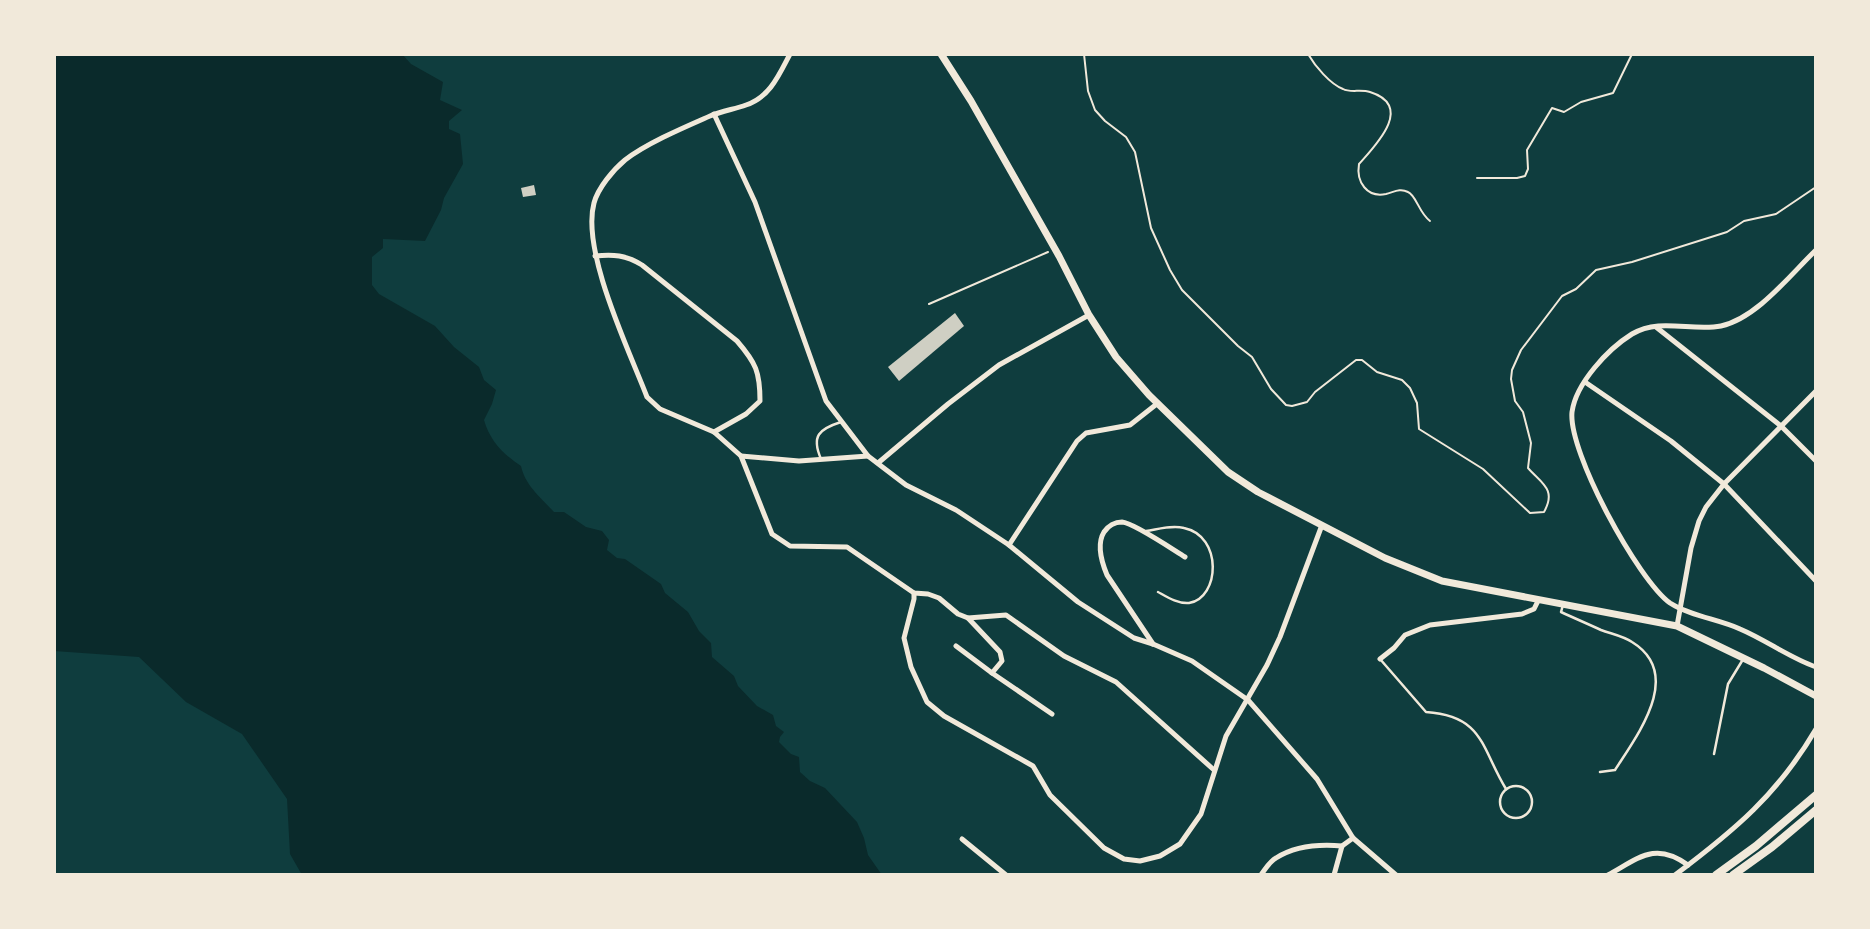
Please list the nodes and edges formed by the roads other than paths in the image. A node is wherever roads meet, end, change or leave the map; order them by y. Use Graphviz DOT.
graph roads {
  1 [pos="790,54"];
  2 [pos="941,54"];
  3 [pos="714,114"];
  4 [pos="1816,250"];
  5 [pos="595,256"];
  6 [pos="1090,315"];
  7 [pos="1657,327"];
  8 [pos="1585,382"];
  9 [pos="1816,391"];
  10 [pos="1158,403"];
  11 [pos="842,422"];
  12 [pos="1781,426"];
  13 [pos="714,432"];
  14 [pos="868,456"];
  15 [pos="741,457"];
  16 [pos="821,459"];
  17 [pos="1816,461"];
  18 [pos="878,463"];
  19 [pos="1724,484"];
  20 [pos="1322,525"];
  21 [pos="1143,532"];
  22 [pos="1009,545"];
  23 [pos="1185,556"];
  24 [pos="1816,581"];
  25 [pos="1158,592"];
  26 [pos="914,593"];
  27 [pos="1538,601"];
  28 [pos="1563,605"];
  29 [pos="1680,608"];
  30 [pos="968,618"];
  31 [pos="1677,626"];
  32 [pos="1153,644"];
  33 [pos="956,646"];
  34 [pos="1744,658"];
  35 [pos="1380,659"];
  36 [pos="1816,667"];
  37 [pos="992,673"];
  38 [pos="1816,696"];
  39 [pos="1248,700"];
  40 [pos="1052,714"];
  41 [pos="1816,729"];
  42 [pos="1714,754"];
  43 [pos="1214,770"];
  44 [pos="1600,772"];
  45 [pos="1506,789"];
  46 [pos="1816,795"];
  47 [pos="1816,810"];
  48 [pos="1353,838"];
  49 [pos="962,839"];
  50 [pos="1342,846"];
  51 [pos="1688,865"];
  52 [pos="1006,875"];
  53 [pos="1261,875"];
  54 [pos="1334,875"];
  55 [pos="1396,875"];
  56 [pos="1608,875"];
  57 [pos="1675,875"];
  58 [pos="1716,875"];
  59 [pos="1733,875"];
  1 -- 3 [label="street"];
  2 -- 6 [label="street"];
  3 -- 5 [label="street"];
  3 -- 11 [label="street"];
  4 -- 7 [label="street"];
  5 -- 13 [label="street"];
  5 -- 13 [label="street"];
  6 -- 10 [label="street"];
  6 -- 18 [label="street"];
  7 -- 8 [label="street"];
  7 -- 12 [label="street"];
  8 -- 19 [label="street"];
  8 -- 29 [label="street"];
  9 -- 12 [label="street"];
  10 -- 20 [label="street"];
  10 -- 22 [label="street"];
  11 -- 14 [label="street"];
  11 -- 16 [label="lane"];
  12 -- 17 [label="street"];
  12 -- 19 [label="street"];
  13 -- 15 [label="street"];
  14 -- 16 [label="street"];
  14 -- 18 [label="street"];
  15 -- 16 [label="street"];
  15 -- 26 [label="street"];
  18 -- 22 [label="street"];
  19 -- 24 [label="street"];
  19 -- 29 [label="street"];
  20 -- 27 [label="street"];
  20 -- 39 [label="street"];
  21 -- 23 [label="street"];
  21 -- 25 [label="lane"];
  21 -- 32 [label="street"];
  22 -- 32 [label="street"];
  26 -- 30 [label="street"];
  26 -- 43 [label="street"];
  27 -- 28 [label="street"];
  27 -- 35 [label="street"];
  28 -- 31 [label="street"];
  28 -- 44 [label="lane"];
  29 -- 31 [label="street"];
  29 -- 36 [label="street"];
  30 -- 37 [label="street"];
  30 -- 43 [label="street"];
  31 -- 34 [label="street"];
  32 -- 39 [label="street"];
  33 -- 37 [label="street"];
  34 -- 38 [label="street"];
  34 -- 42 [label="lane"];
  35 -- 45 [label="lane"];
  37 -- 40 [label="street"];
  39 -- 43 [label="street"];
  39 -- 48 [label="street"];
  41 -- 51 [label="street"];
  45 -- 45 [label="lane"];
  46 -- 58 [label="main road"];
  47 -- 59 [label="main road"];
  48 -- 50 [label="street"];
  48 -- 55 [label="street"];
  49 -- 52 [label="street"];
  50 -- 53 [label="street"];
  50 -- 54 [label="street"];
  51 -- 56 [label="street"];
  51 -- 57 [label="street"];
}
